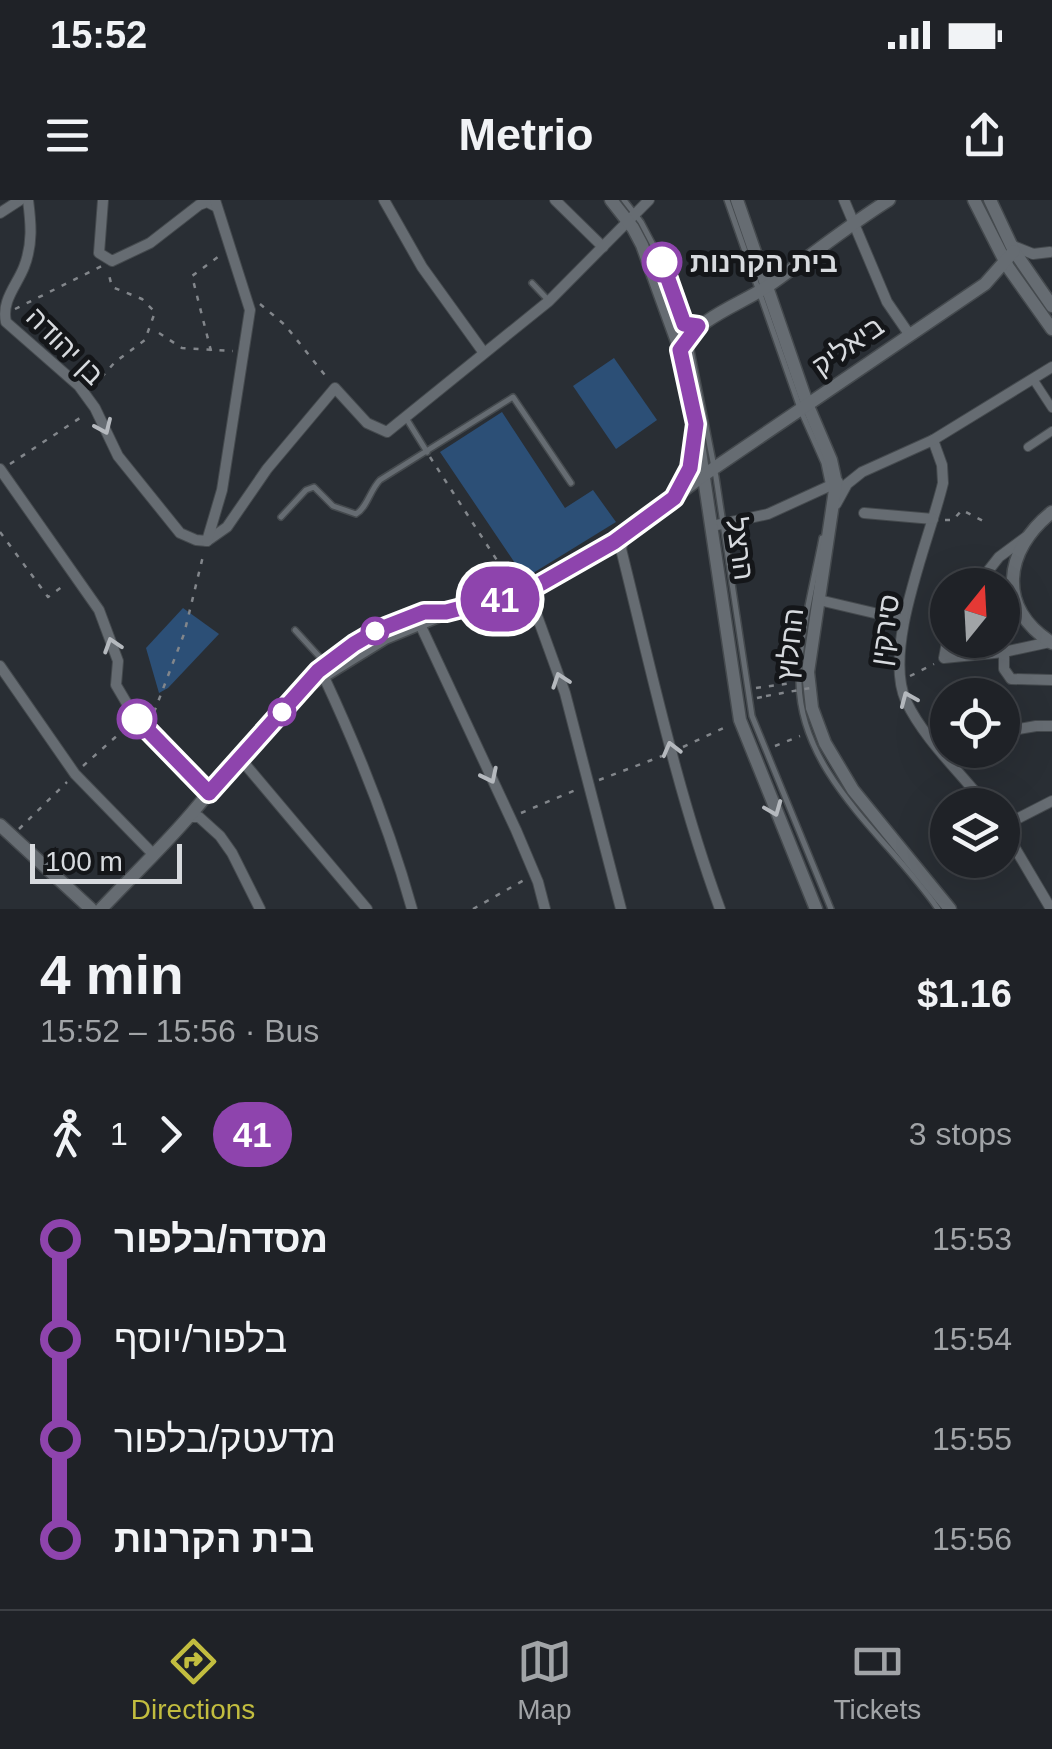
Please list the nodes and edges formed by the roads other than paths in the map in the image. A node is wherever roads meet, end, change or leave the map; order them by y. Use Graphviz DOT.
graph roads {
  1 [pos="24,200"];
  2 [pos="103,200"];
  3 [pos="384,200"];
  4 [pos="555,200"];
  5 [pos="611,200"];
  6 [pos="624,200"];
  7 [pos="649,200"];
  8 [pos="727,200"];
  9 [pos="736,200"];
  10 [pos="844,200"];
  11 [pos="889,200"];
  12 [pos="974,200"];
  13 [pos="990,200"];
  14 [pos="215,203"];
  15 [pos="196,204"];
  16 [pos="0,212"];
  17 [pos="632,216"];
  18 [pos="852,223"];
  19 [pos="603,247"];
  20 [pos="1013,248"];
  21 [pos="1051,251"];
  22 [pos="1006,263"];
  23 [pos="1022,275"];
  24 [pos="532,283"];
  25 [pos="984,284"];
  26 [pos="762,289"];
  27 [pos="548,301"];
  28 [pos="1052,306"];
  29 [pos="690,328"];
  30 [pos="1052,329"];
  31 [pos="909,334"];
  32 [pos="680,350"];
  33 [pos="484,353"];
  34 [pos="1051,367"];
  35 [pos="1033,379"];
  36 [pos="804,408"];
  37 [pos="1052,408"];
  38 [pos="406,418"];
  39 [pos="696,424"];
  40 [pos="1052,431"];
  41 [pos="932,440"];
  42 [pos="1028,447"];
  43 [pos="427,452"];
  44 [pos="0,470"];
  45 [pos="709,472"];
  46 [pos="862,472"];
  47 [pos="835,480"];
  48 [pos="571,483"];
  49 [pos="674,498"];
  50 [pos="835,505"];
  51 [pos="864,512"];
  52 [pos="1052,512"];
  53 [pos="282,517"];
  54 [pos="933,520"];
  55 [pos="718,525"];
  56 [pos="624,535"];
  57 [pos="1027,536"];
  58 [pos="208,540"];
  59 [pos="991,568"];
  60 [pos="524,593"];
  61 [pos="820,600"];
  62 [pos="424,612"];
  63 [pos="446,612"];
  64 [pos="904,620"];
  65 [pos="418,625"];
  66 [pos="1052,625"];
  67 [pos="295,630"];
  68 [pos="1051,642"];
  69 [pos="1020,649"];
  70 [pos="1004,658"];
  71 [pos="0,666"];
  72 [pos="325,671"];
  73 [pos="1052,680"];
  74 [pos="1052,726"];
  75 [pos="1020,729"];
  76 [pos="930,736"];
  77 [pos="240,757"];
  78 [pos="957,768"];
  79 [pos="973,788"];
  80 [pos="209,793"];
  81 [pos="1052,801"];
  82 [pos="189,817"];
  83 [pos="1020,817"];
  84 [pos="0,826"];
  85 [pos="153,854"];
  86 [pos="1020,855"];
  87 [pos="92,909"];
  88 [pos="101,909"];
  89 [pos="260,909"];
  90 [pos="368,909"];
  91 [pos="412,909"];
  92 [pos="545,909"];
  93 [pos="621,909"];
  94 [pos="720,909"];
  95 [pos="816,909"];
  96 [pos="831,909"];
  97 [pos="938,909"];
  98 [pos="950,909"];
  99 [pos="1051,909"];
  1 -- 16 [label="street"];
  1 -- 58 [label="street, בן יהודה, one-way"];
  2 -- 15 [label="street"];
  3 -- 33 [label="street"];
  4 -- 19 [label="street"];
  5 -- 17 [label="street, הרצל"];
  6 -- 17 [label="lane"];
  7 -- 17 [label="street"];
  8 -- 26 [label="lane"];
  9 -- 26 [label="street, החלוץ"];
  10 -- 18 [label="street"];
  11 -- 18 [label="street"];
  12 -- 22 [label="street"];
  13 -- 20 [label="street"];
  14 -- 15 [label="street"];
  14 -- 58 [label="street"];
  17 -- 19 [label="street"];
  17 -- 29 [label="lane"];
  17 -- 32 [label="street, הרצל"];
  18 -- 26 [label="street"];
  18 -- 31 [label="street"];
  19 -- 27 [label="street"];
  20 -- 21 [label="street"];
  20 -- 22 [label="street, ביאליק"];
  20 -- 23 [label="street"];
  21 -- 23 [label="street"];
  22 -- 23 [label="street"];
  22 -- 25 [label="street, ביאליק"];
  23 -- 25 [label="street"];
  23 -- 28 [label="street"];
  23 -- 30 [label="street"];
  24 -- 27 [label="lane"];
  25 -- 31 [label="street, ביאליק"];
  26 -- 29 [label="street"];
  26 -- 36 [label="street, החלוץ"];
  27 -- 33 [label="street"];
  29 -- 32 [label="street"];
  29 -- 45 [label="lane"];
  31 -- 36 [label="street, ביאליק"];
  32 -- 39 [label="street, הרצל"];
  33 -- 38 [label="street"];
  34 -- 35 [label="street"];
  35 -- 37 [label="street"];
  35 -- 41 [label="street"];
  36 -- 45 [label="street, ביאליק"];
  36 -- 47 [label="street, החלוץ"];
  38 -- 43 [label="lane"];
  38 -- 58 [label="street"];
  39 -- 45 [label="street, הרצל"];
  39 -- 49 [label="street"];
  40 -- 42 [label="street"];
  41 -- 46 [label="street"];
  41 -- 54 [label="street, סירקין"];
  43 -- 48 [label="lane"];
  43 -- 53 [label="lane"];
  80 -- 44 [label="street, one-way"];
  45 -- 49 [label="street, ביאליק"];
  45 -- 55 [label="street, הרצל"];
  46 -- 47 [label="street"];
  46 -- 50 [label="street"];
  47 -- 50 [label="street, החלוץ"];
  47 -- 55 [label="street"];
  47 -- 97 [label="lane"];
  49 -- 56 [label="street, ביאליק"];
  50 -- 61 [label="street, החלוץ"];
  51 -- 54 [label="street"];
  52 -- 57 [label="street"];
  54 -- 64 [label="street, סירקין"];
  55 -- 95 [label="street, הרצל, one-way"];
  55 -- 96 [label="lane"];
  56 -- 60 [label="street, ביאליק"];
  94 -- 56 [label="street, one-way"];
  57 -- 59 [label="street"];
  57 -- 68 [label="street"];
  60 -- 63 [label="street, ביאליק"];
  93 -- 60 [label="street, one-way"];
  61 -- 64 [label="street"];
  61 -- 98 [label="street, החלוץ"];
  62 -- 63 [label="street"];
  62 -- 65 [label="street"];
  62 -- 72 [label="street"];
  63 -- 65 [label="street"];
  76 -- 64 [label="street, סירקין, one-way"];
  65 -- 72 [label="street"];
  65 -- 92 [label="street, one-way"];
  66 -- 68 [label="street"];
  67 -- 72 [label="lane"];
  68 -- 69 [label="street"];
  70 -- 73 [label="street"];
  71 -- 85 [label="street"];
  72 -- 77 [label="street"];
  72 -- 91 [label="street"];
  74 -- 75 [label="street"];
  77 -- 80 [label="street"];
  77 -- 90 [label="street"];
  78 -- 79 [label="street, סירקין"];
  80 -- 82 [label="street"];
  81 -- 83 [label="street"];
  82 -- 85 [label="street"];
  82 -- 89 [label="street"];
  84 -- 87 [label="street"];
  85 -- 88 [label="street"];
  86 -- 99 [label="street"];
}
